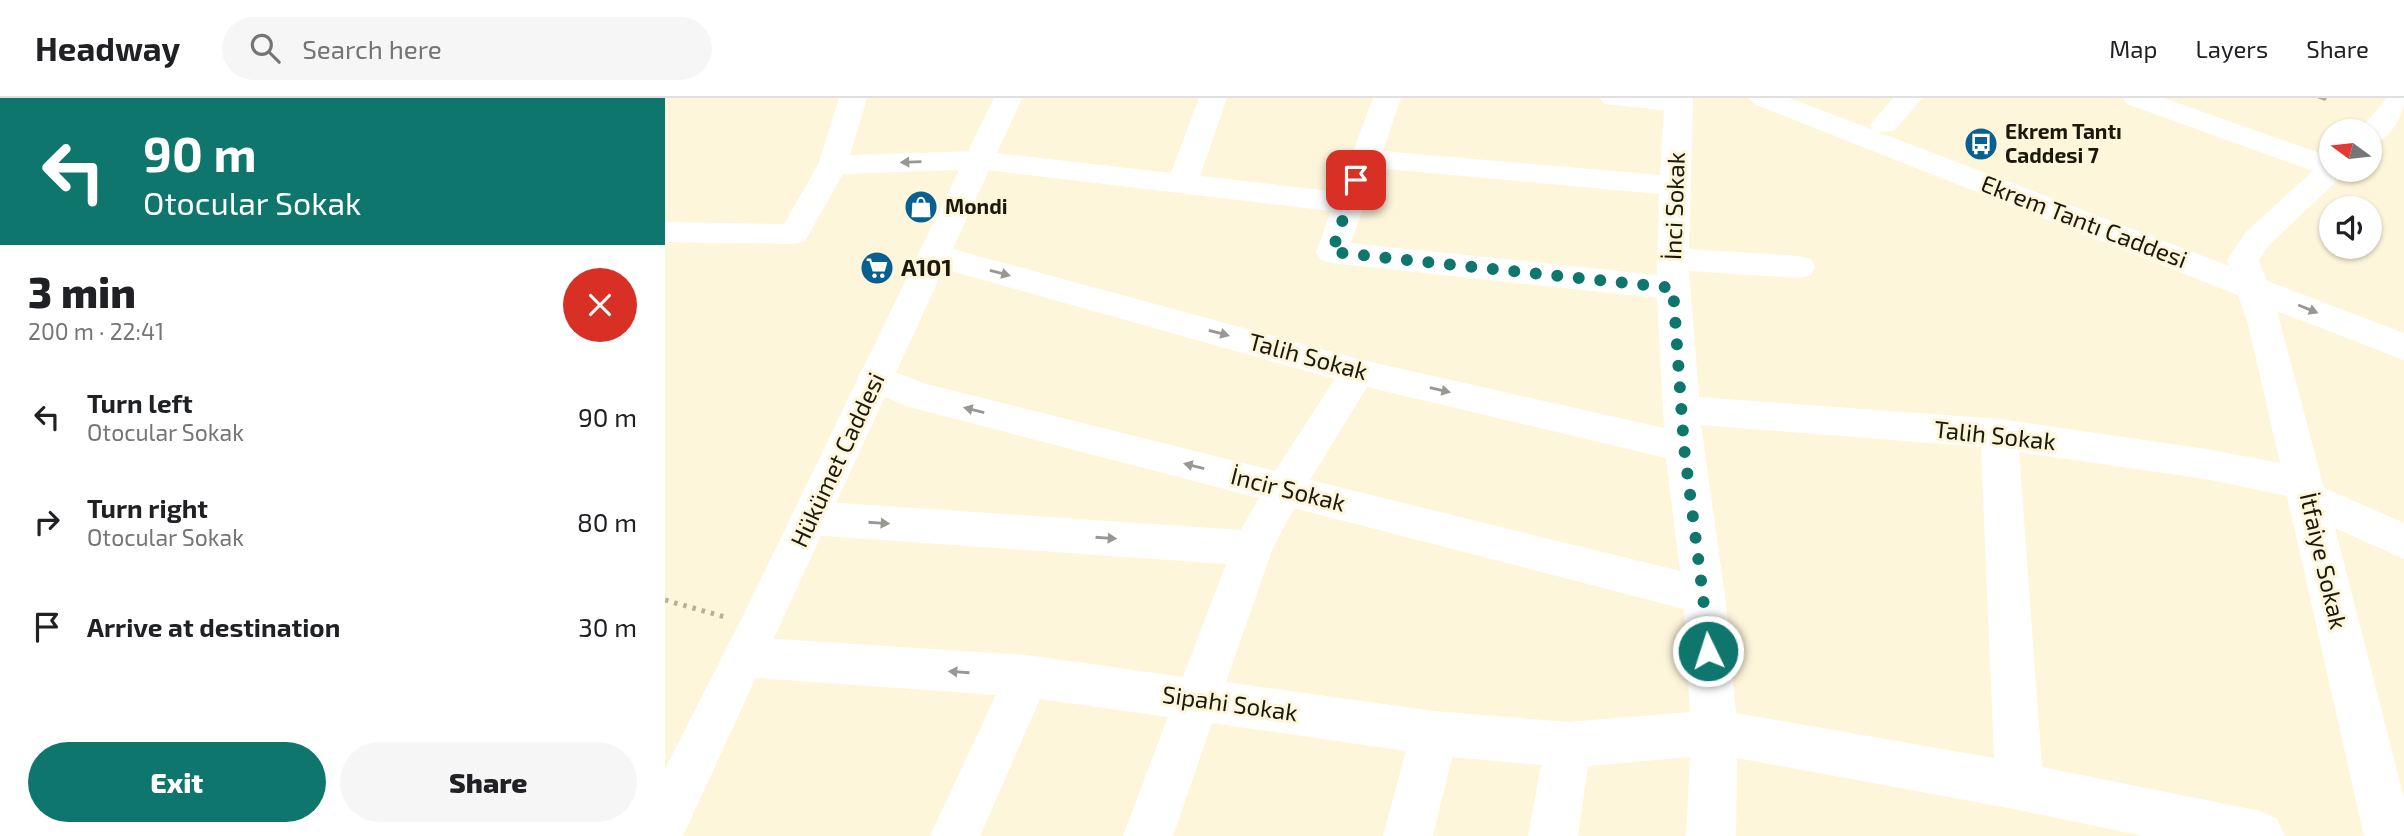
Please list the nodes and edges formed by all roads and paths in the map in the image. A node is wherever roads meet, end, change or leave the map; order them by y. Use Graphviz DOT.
graph roads {
  1 [pos="853,98"];
  2 [pos="1008,98"];
  3 [pos="1213,98"];
  4 [pos="1387,98"];
  5 [pos="1614,98"];
  6 [pos="1765,98"];
  7 [pos="1812,98"];
  8 [pos="1908,98"];
  9 [pos="2402,98"];
  10 [pos="1679,100"];
  11 [pos="2152,100"];
  12 [pos="2382,123"];
  13 [pos="1884,125"];
  14 [pos="2382,138"];
  15 [pos="2404,143"];
  16 [pos="1365,158"];
  17 [pos="979,160"];
  18 [pos="2319,163"];
  19 [pos="833,165"];
  20 [pos="2319,180"];
  21 [pos="1183,182"];
  22 [pos="1674,186"];
  23 [pos="1348,203"];
  24 [pos="665,232"];
  25 [pos="934,255"];
  26 [pos="1799,267"];
  27 [pos="1673,273"];
  28 [pos="2248,273"];
  29 [pos="2404,321"];
  30 [pos="2404,347"];
  31 [pos="1358,372"];
  32 [pos="875,378"];
  33 [pos="1683,410"];
  34 [pos="1999,434"];
  35 [pos="1684,447"];
  36 [pos="1284,489"];
  37 [pos="2307,491"];
  38 [pos="811,519"];
  39 [pos="2404,542"];
  40 [pos="1252,548"];
  41 [pos="1703,596"];
  42 [pos="665,600"];
  43 [pos="753,642"];
  44 [pos="1027,676"];
  45 [pos="1198,700"];
  46 [pos="1714,732"];
  47 [pos="1434,733"];
  48 [pos="1568,745"];
  49 [pos="2019,786"];
  50 [pos="665,820"];
  51 [pos="2393,831"];
  52 [pos="955,836"];
  53 [pos="1148,836"];
  54 [pos="1408,836"];
  55 [pos="1553,836"];
  56 [pos="1711,836"];
  57 [pos="2260,836"];
  1 -- 19 [label="street"];
  2 -- 17 [label="street, Hükümet Caddesi"];
  3 -- 21 [label="street"];
  4 -- 16 [label="street"];
  5 -- 10 [label="street"];
  6 -- 28 [label="street, Ekrem Tantı Caddesi"];
  7 -- 13 [label="street, Ekrem Tantı Caddesi"];
  8 -- 13 [label="street"];
  9 -- 12 [label="street"];
  10 -- 22 [label="street, İnci Sokak"];
  11 -- 18 [label="street"];
  13 -- 28 [label="street, Ekrem Tantı Caddesi"];
  14 -- 15 [label="street"];
  16 -- 22 [label="street"];
  16 -- 23 [label="street"];
  17 -- 19 [label="street, one-way"];
  17 -- 21 [label="street"];
  17 -- 25 [label="street, Hükümet Caddesi"];
  19 -- 24 [label="street"];
  20 -- 28 [label="street"];
  21 -- 23 [label="street"];
  22 -- 27 [label="street, İnci Sokak"];
  23 -- 27 [label="street"];
  25 -- 31 [label="street, Talih Sokak, one-way"];
  25 -- 32 [label="street, Hükümet Caddesi"];
  26 -- 27 [label="street"];
  27 -- 33 [label="street, İnci Sokak"];
  28 -- 29 [label="street, Ekrem Tantı Caddesi"];
  28 -- 30 [label="street, Ekrem Tantı Caddesi, one-way"];
  28 -- 37 [label="street, İtfaiye Sokak"];
  31 -- 35 [label="street, Talih Sokak, one-way"];
  31 -- 36 [label="street"];
  36 -- 32 [label="street, İncir Sokak, one-way"];
  32 -- 38 [label="street, Hükümet Caddesi"];
  33 -- 34 [label="street, Talih Sokak"];
  33 -- 35 [label="street, İnci Sokak"];
  34 -- 37 [label="street, Talih Sokak"];
  34 -- 49 [label="street"];
  35 -- 41 [label="street, İnci Sokak"];
  36 -- 40 [label="street"];
  36 -- 41 [label="street, İncir Sokak"];
  37 -- 39 [label="street, Talih Sokak"];
  37 -- 51 [label="street, İtfaiye Sokak"];
  38 -- 40 [label="street, one-way"];
  38 -- 43 [label="street, Hükümet Caddesi"];
  40 -- 45 [label="street"];
  41 -- 46 [label="street, İnci Sokak"];
  42 -- 43 [label="path"];
  44 -- 43 [label="street, Sipahi Sokak, one-way"];
  43 -- 50 [label="street, Hükümet Caddesi"];
  44 -- 45 [label="street, Sipahi Sokak"];
  44 -- 52 [label="street"];
  45 -- 47 [label="street, Sipahi Sokak"];
  45 -- 53 [label="street"];
  46 -- 48 [label="street, Sipahi Sokak"];
  46 -- 49 [label="street, Sipahi Sokak"];
  46 -- 56 [label="street, İnci Sokak"];
  47 -- 48 [label="street, Sipahi Sokak"];
  47 -- 54 [label="street"];
  48 -- 55 [label="street"];
  49 -- 57 [label="street, Sipahi Sokak"];
}
